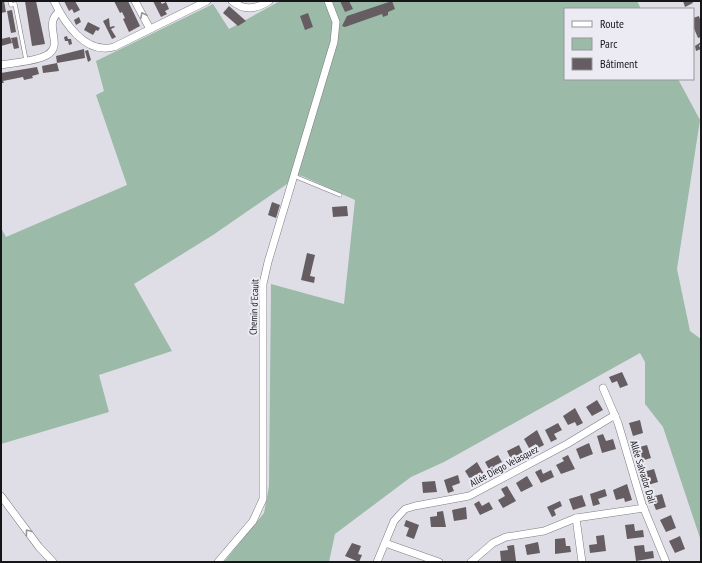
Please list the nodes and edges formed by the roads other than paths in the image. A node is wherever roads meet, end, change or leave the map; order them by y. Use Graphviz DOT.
graph roads {
  1 [pos="10,1"];
  2 [pos="54,1"];
  3 [pos="135,1"];
  4 [pos="207,1"];
  5 [pos="232,1"];
  6 [pos="269,1"];
  7 [pos="328,1"];
  8 [pos="59,12"];
  9 [pos="150,29"];
  10 [pos="26,60"];
  11 [pos="1,65"];
  12 [pos="294,176"];
  13 [pos="340,196"];
  14 [pos="603,388"];
  15 [pos="615,415"];
  16 [pos="1,496"];
  17 [pos="644,508"];
  18 [pos="576,518"];
  19 [pos="385,543"];
  20 [pos="53,562"];
  21 [pos="218,562"];
  22 [pos="377,562"];
  23 [pos="439,562"];
  24 [pos="471,562"];
  25 [pos="582,562"];
  26 [pos="666,562"];
  1 -- 10 [label="lane"];
  2 -- 8 [label="street"];
  9 -- 3 [label="street, one-way"];
  4 -- 9 [label="street"];
  5 -- 6 [label="street"];
  7 -- 12 [label="street, Chemin d'Ecault"];
  8 -- 9 [label="street"];
  8 -- 10 [label="street"];
  10 -- 11 [label="street"];
  12 -- 13 [label="lane"];
  12 -- 21 [label="street, Chemin d'Ecault"];
  14 -- 15 [label="street, Allée Salvador Dali"];
  15 -- 17 [label="street, Allée Salvador Dali"];
  15 -- 19 [label="street, Allée Diego Velasquez"];
  20 -- 16 [label="street, one-way"];
  17 -- 18 [label="street"];
  17 -- 26 [label="street, Allée Salvador Dali"];
  18 -- 24 [label="street"];
  18 -- 25 [label="street"];
  19 -- 22 [label="street, Allée Diego Velasquez"];
  19 -- 23 [label="street"];
}
